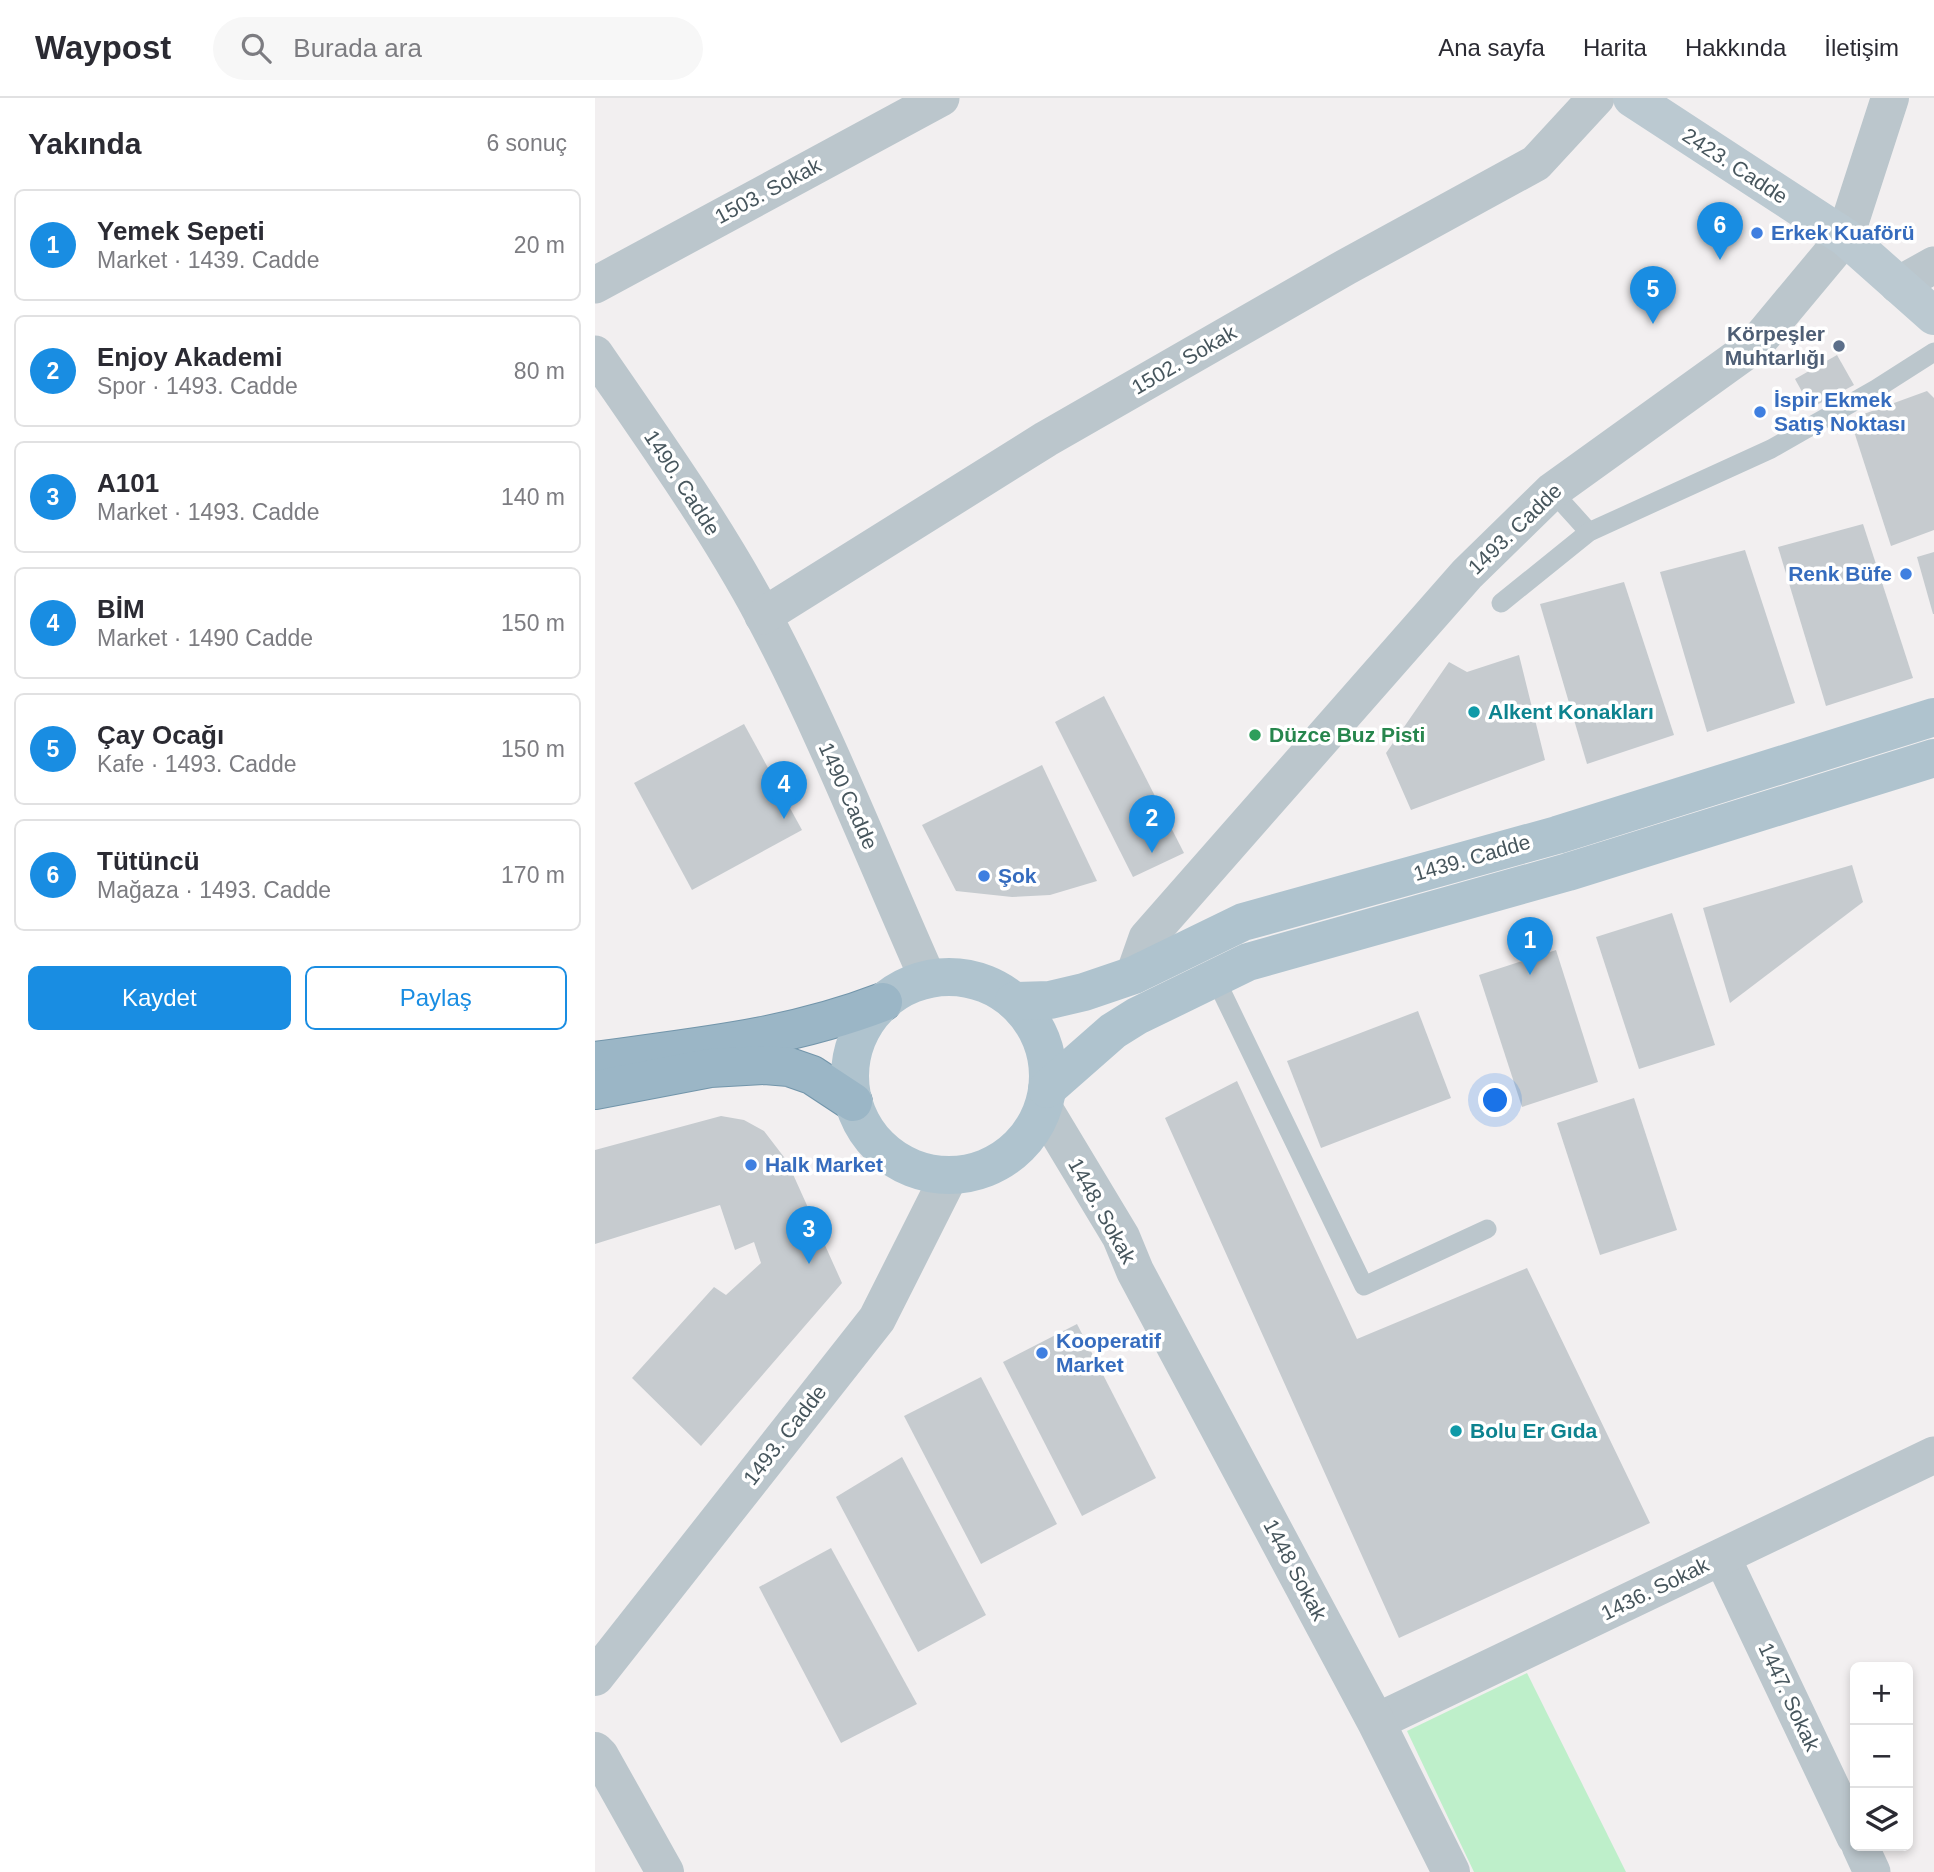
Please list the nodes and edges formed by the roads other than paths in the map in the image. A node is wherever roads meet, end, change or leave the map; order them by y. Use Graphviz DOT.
graph roads {
  1 [pos="941,98"];
  2 [pos="1596,98"];
  3 [pos="1632,98"];
  4 [pos="1890,98"];
  5 [pos="1845,237"];
  6 [pos="1934,265"];
  7 [pos="595,285"];
  8 [pos="1898,285"];
  9 [pos="1934,316"];
  10 [pos="1934,352"];
  11 [pos="595,354"];
  12 [pos="1552,491"];
  13 [pos="1590,532"];
  14 [pos="1501,603"];
  15 [pos="763,616"];
  16 [pos="1934,717"];
  17 [pos="1934,758"];
  18 [pos="1134,975"];
  19 [pos="1215,978"];
  20 [pos="928,979"];
  21 [pos="1013,1001"];
  22 [pos="883,1002"];
  23 [pos="595,1061"];
  24 [pos="595,1090"];
  25 [pos="853,1102"];
  26 [pos="1039,1111"];
  27 [pos="949,1176"];
  28 [pos="1487,1229"];
  29 [pos="1135,1271"];
  30 [pos="1934,1455"];
  31 [pos="1722,1557"];
  32 [pos="595,1677"];
  33 [pos="1377,1722"];
  34 [pos="595,1751"];
  35 [pos="1850,1826"];
  36 [pos="1862,1851"];
  37 [pos="665,1872"];
  38 [pos="1451,1872"];
  39 [pos="1872,1872"];
  1 -- 7 [label="street, 1503. Sokak"];
  2 -- 15 [label="street, 1502. Sokak"];
  3 -- 5 [label="main road, 2423. Cadde"];
  4 -- 5 [label="street, 1493. Cadde"];
  5 -- 8 [label="main road, 2423. Cadde"];
  5 -- 12 [label="street, 1493. Cadde"];
  6 -- 8 [label="street"];
  8 -- 9 [label="main road, 2423. Cadde"];
  10 -- 13 [label="lane"];
  11 -- 15 [label="street, 1490. Cadde"];
  12 -- 13 [label="lane"];
  12 -- 18 [label="street, 1493. Cadde"];
  13 -- 14 [label="lane"];
  15 -- 20 [label="street, 1490 Cadde"];
  16 -- 18 [label="main road, 1439. Cadde"];
  17 -- 19 [label="main road, 1439. Cadde"];
  18 -- 21 [label="main road, 1439. Cadde"];
  19 -- 26 [label="main road, 1439. Cadde"];
  19 -- 28 [label="lane"];
  20 -- 21 [label="main road"];
  20 -- 22 [label="main road"];
  21 -- 26 [label="main road"];
  22 -- 23 [label="highway"];
  22 -- 25 [label="main road"];
  24 -- 25 [label="highway"];
  25 -- 27 [label="main road"];
  26 -- 27 [label="main road"];
  26 -- 29 [label="street, 1448. Sokak"];
  27 -- 32 [label="street, 1493. Cadde"];
  29 -- 33 [label="street, 1448 Sokak"];
  30 -- 31 [label="street, 1436. Sokak"];
  31 -- 33 [label="street, 1436. Sokak"];
  31 -- 35 [label="street, 1447. Sokak"];
  33 -- 38 [label="street, 1448 Sokak"];
  34 -- 37 [label="street"];
  36 -- 39 [label="street"];
}
